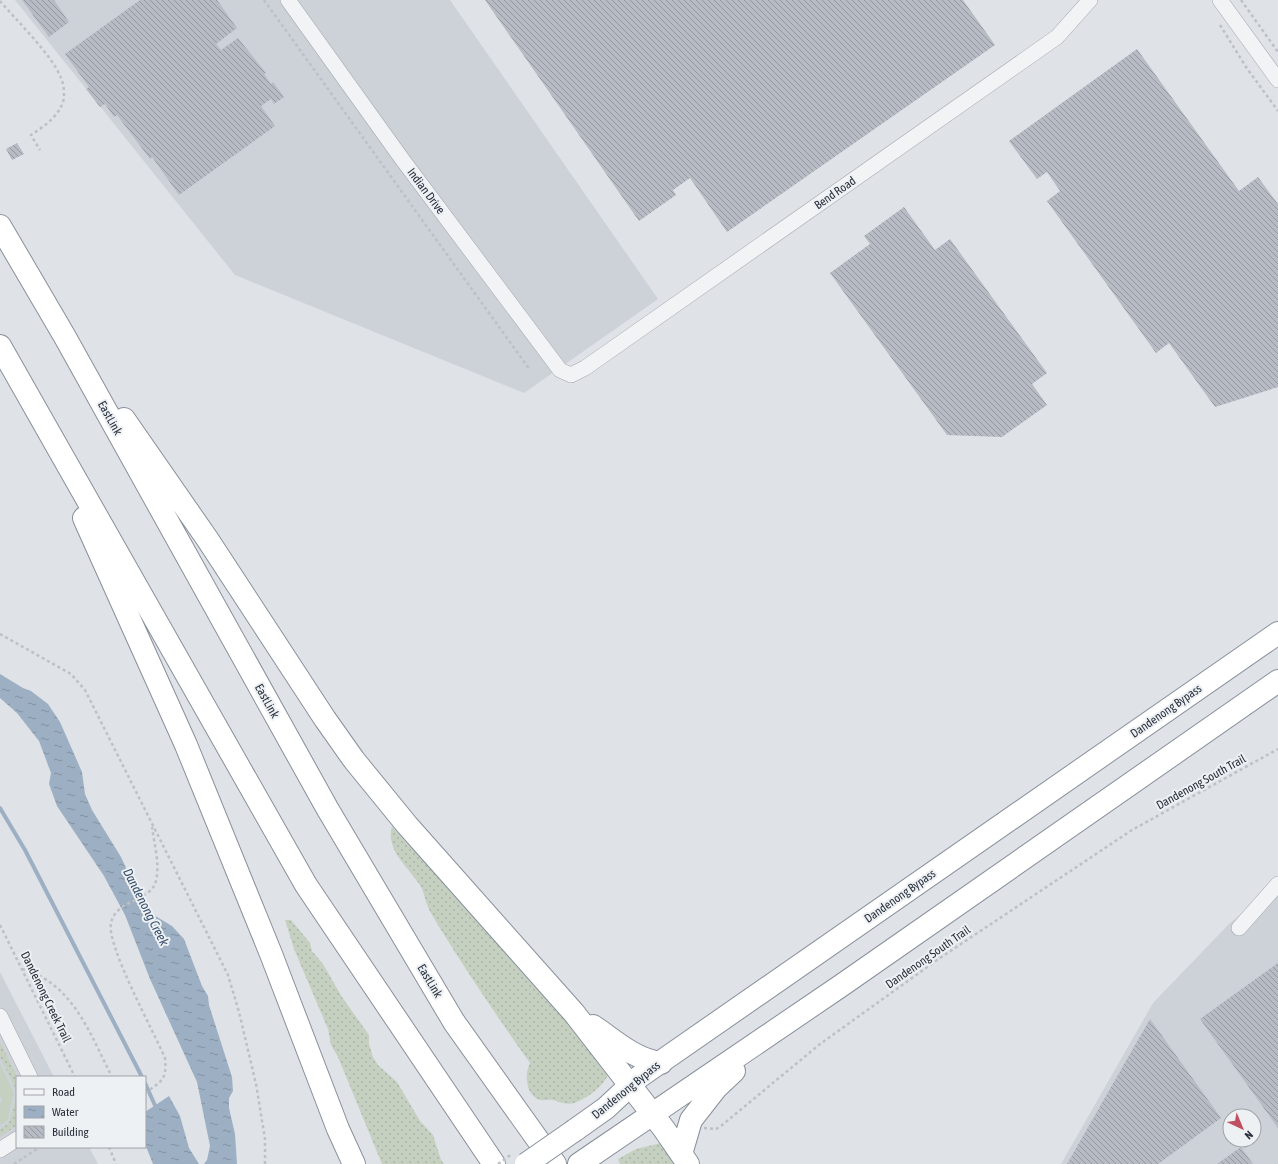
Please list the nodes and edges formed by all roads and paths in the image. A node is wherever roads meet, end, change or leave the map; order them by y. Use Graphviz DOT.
graph roads {
  1 [pos="264,0"];
  2 [pos="288,0"];
  3 [pos="1090,0"];
  4 [pos="1220,0"];
  5 [pos="1241,0"];
  6 [pos="0,1"];
  7 [pos="1217,19"];
  8 [pos="1278,52"];
  9 [pos="1278,80"];
  10 [pos="1278,111"];
  11 [pos="40,150"];
  12 [pos="0,226"];
  13 [pos="64,337"];
  14 [pos="0,346"];
  15 [pos="530,370"];
  16 [pos="571,375"];
  17 [pos="25,388"];
  18 [pos="1278,633"];
  19 [pos="0,634"];
  20 [pos="1278,681"];
  21 [pos="1278,749"];
  22 [pos="152,824"];
  23 [pos="1278,884"];
  24 [pos="0,926"];
  25 [pos="1239,928"];
  26 [pos="22,969"];
  27 [pos="842,985"];
  28 [pos="574,1013"];
  29 [pos="0,1016"];
  30 [pos="661,1063"];
  31 [pos="30,1076"];
  32 [pos="75,1076"];
  33 [pos="111,1076"];
  34 [pos="630,1086"];
  35 [pos="146,1092"];
  36 [pos="652,1114"];
  37 [pos="691,1120"];
  38 [pos="16,1140"];
  39 [pos="38,1148"];
  40 [pos="108,1148"];
  41 [pos="0,1150"];
  42 [pos="586,1159"];
  43 [pos="685,1159"];
  44 [pos="354,1162"];
  45 [pos="14,1164"];
  46 [pos="116,1164"];
  47 [pos="265,1164"];
  48 [pos="494,1164"];
  49 [pos="526,1164"];
  50 [pos="555,1164"];
  1 -- 15 [label="path"];
  2 -- 16 [label="street, Indian Drive"];
  3 -- 16 [label="street, Bend Road"];
  4 -- 9 [label="street"];
  5 -- 8 [label="path"];
  6 -- 11 [label="path"];
  7 -- 10 [label="path"];
  12 -- 13 [label="highway, EastLink"];
  13 -- 28 [label="highway"];
  13 -- 50 [label="highway, EastLink"];
  14 -- 17 [label="highway"];
  17 -- 44 [label="highway"];
  17 -- 48 [label="highway"];
  18 -- 30 [label="highway, Dandenong Bypass"];
  19 -- 22 [label="path"];
  20 -- 27 [label="highway"];
  21 -- 37 [label="path, Dandenong South Trail"];
  22 -- 35 [label="path"];
  22 -- 47 [label="path"];
  23 -- 25 [label="street"];
  24 -- 26 [label="path, Dandenong Creek Trail"];
  26 -- 32 [label="path, Dandenong Creek Trail"];
  26 -- 33 [label="path"];
  27 -- 36 [label="highway"];
  27 -- 37 [label="highway"];
  28 -- 30 [label="highway"];
  28 -- 34 [label="highway"];
  29 -- 31 [label="street"];
  30 -- 34 [label="highway, Dandenong Bypass"];
  34 -- 36 [label="highway"];
  34 -- 49 [label="highway, Dandenong Bypass, bridge"];
  36 -- 42 [label="highway"];
  36 -- 43 [label="highway"];
  37 -- 43 [label="highway"];
  38 -- 41 [label="street"];
  39 -- 45 [label="path"];
  40 -- 46 [label="path"];
}
